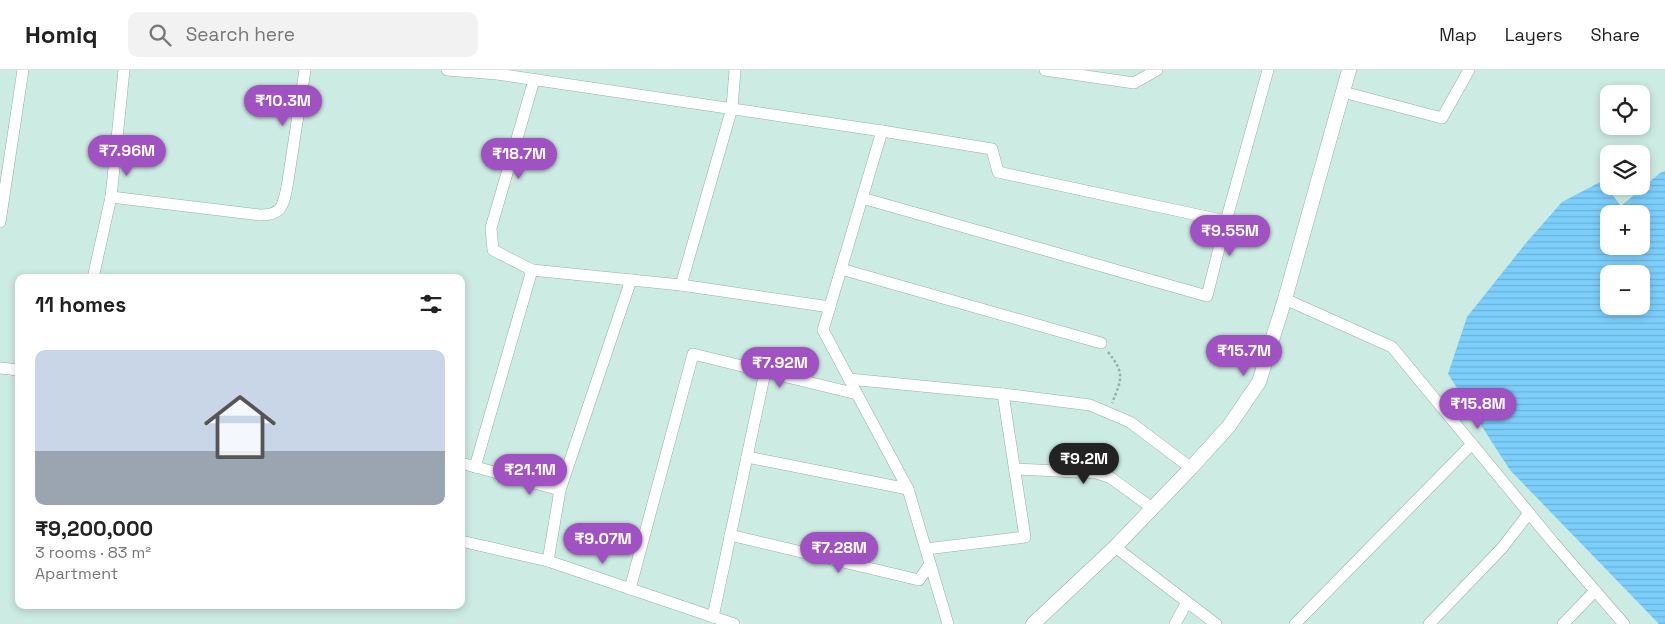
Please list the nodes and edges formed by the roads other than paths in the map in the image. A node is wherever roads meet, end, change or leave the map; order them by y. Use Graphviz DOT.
graph roads {
  1 [pos="23,70"];
  2 [pos="124,70"];
  3 [pos="305,70"];
  4 [pos="447,70"];
  5 [pos="735,70"];
  6 [pos="1045,70"];
  7 [pos="1137,70"];
  8 [pos="1156,70"];
  9 [pos="1268,70"];
  10 [pos="1349,70"];
  11 [pos="1469,70"];
  12 [pos="534,80"];
  13 [pos="1134,83"];
  14 [pos="1343,92"];
  15 [pos="732,108"];
  16 [pos="882,131"];
  17 [pos="111,197"];
  18 [pos="862,198"];
  19 [pos="1226,221"];
  20 [pos="0,222"];
  21 [pos="841,269"];
  22 [pos="532,270"];
  23 [pos="94,274"];
  24 [pos="631,280"];
  25 [pos="681,285"];
  26 [pos="1285,299"];
  27 [pos="830,307"];
  28 [pos="1101,343"];
  29 [pos="0,368"];
  30 [pos="15,370"];
  31 [pos="764,372"];
  32 [pos="849,379"];
  33 [pos="857,394"];
  34 [pos="1003,394"];
  35 [pos="1472,444"];
  36 [pos="747,457"];
  37 [pos="465,464"];
  38 [pos="475,467"];
  39 [pos="1191,468"];
  40 [pos="1015,469"];
  41 [pos="908,489"];
  42 [pos="560,490"];
  43 [pos="1152,508"];
  44 [pos="1529,513"];
  45 [pos="730,535"];
  46 [pos="465,542"];
  47 [pos="1115,548"];
  48 [pos="926,550"];
  49 [pos="548,560"];
  50 [pos="930,564"];
  51 [pos="630,589"];
  52 [pos="1595,591"];
  53 [pos="1187,602"];
  54 [pos="713,617"];
  55 [pos="734,624"];
  56 [pos="948,624"];
  57 [pos="1033,624"];
  58 [pos="1175,624"];
  59 [pos="1216,624"];
  60 [pos="1295,624"];
  61 [pos="1429,624"];
  62 [pos="1563,624"];
  63 [pos="1624,624"];
  1 -- 20 [label="street"];
  2 -- 17 [label="street"];
  3 -- 17 [label="street"];
  4 -- 12 [label="street"];
  5 -- 15 [label="street"];
  6 -- 13 [label="street"];
  7 -- 13 [label="street"];
  8 -- 13 [label="street"];
  9 -- 19 [label="street"];
  10 -- 14 [label="street"];
  11 -- 14 [label="street"];
  12 -- 15 [label="street"];
  12 -- 22 [label="street"];
  14 -- 26 [label="street"];
  15 -- 16 [label="street"];
  15 -- 25 [label="street"];
  16 -- 18 [label="street"];
  16 -- 19 [label="street"];
  17 -- 23 [label="street"];
  18 -- 19 [label="street"];
  18 -- 21 [label="street"];
  21 -- 27 [label="street"];
  21 -- 28 [label="street"];
  22 -- 24 [label="street"];
  22 -- 38 [label="street"];
  24 -- 25 [label="street"];
  24 -- 42 [label="street"];
  25 -- 27 [label="street"];
  26 -- 35 [label="street"];
  26 -- 39 [label="street"];
  27 -- 32 [label="street"];
  29 -- 30 [label="street"];
  31 -- 33 [label="street"];
  31 -- 36 [label="street"];
  31 -- 51 [label="street"];
  32 -- 33 [label="street"];
  32 -- 34 [label="street"];
  33 -- 41 [label="street"];
  34 -- 39 [label="street"];
  34 -- 40 [label="street"];
  35 -- 44 [label="street"];
  35 -- 60 [label="street"];
  36 -- 41 [label="street"];
  36 -- 45 [label="street"];
  37 -- 38 [label="street"];
  38 -- 42 [label="street"];
  39 -- 43 [label="street"];
  40 -- 43 [label="street"];
  40 -- 48 [label="street"];
  41 -- 48 [label="street"];
  42 -- 49 [label="street"];
  43 -- 47 [label="street"];
  44 -- 52 [label="street"];
  44 -- 61 [label="street"];
  45 -- 50 [label="street"];
  45 -- 54 [label="street"];
  46 -- 49 [label="street"];
  47 -- 53 [label="street"];
  47 -- 57 [label="street"];
  48 -- 50 [label="street"];
  49 -- 51 [label="street"];
  50 -- 56 [label="street"];
  51 -- 54 [label="street"];
  52 -- 62 [label="street"];
  52 -- 63 [label="street"];
  53 -- 58 [label="street"];
  53 -- 59 [label="street"];
  54 -- 55 [label="street"];
}
